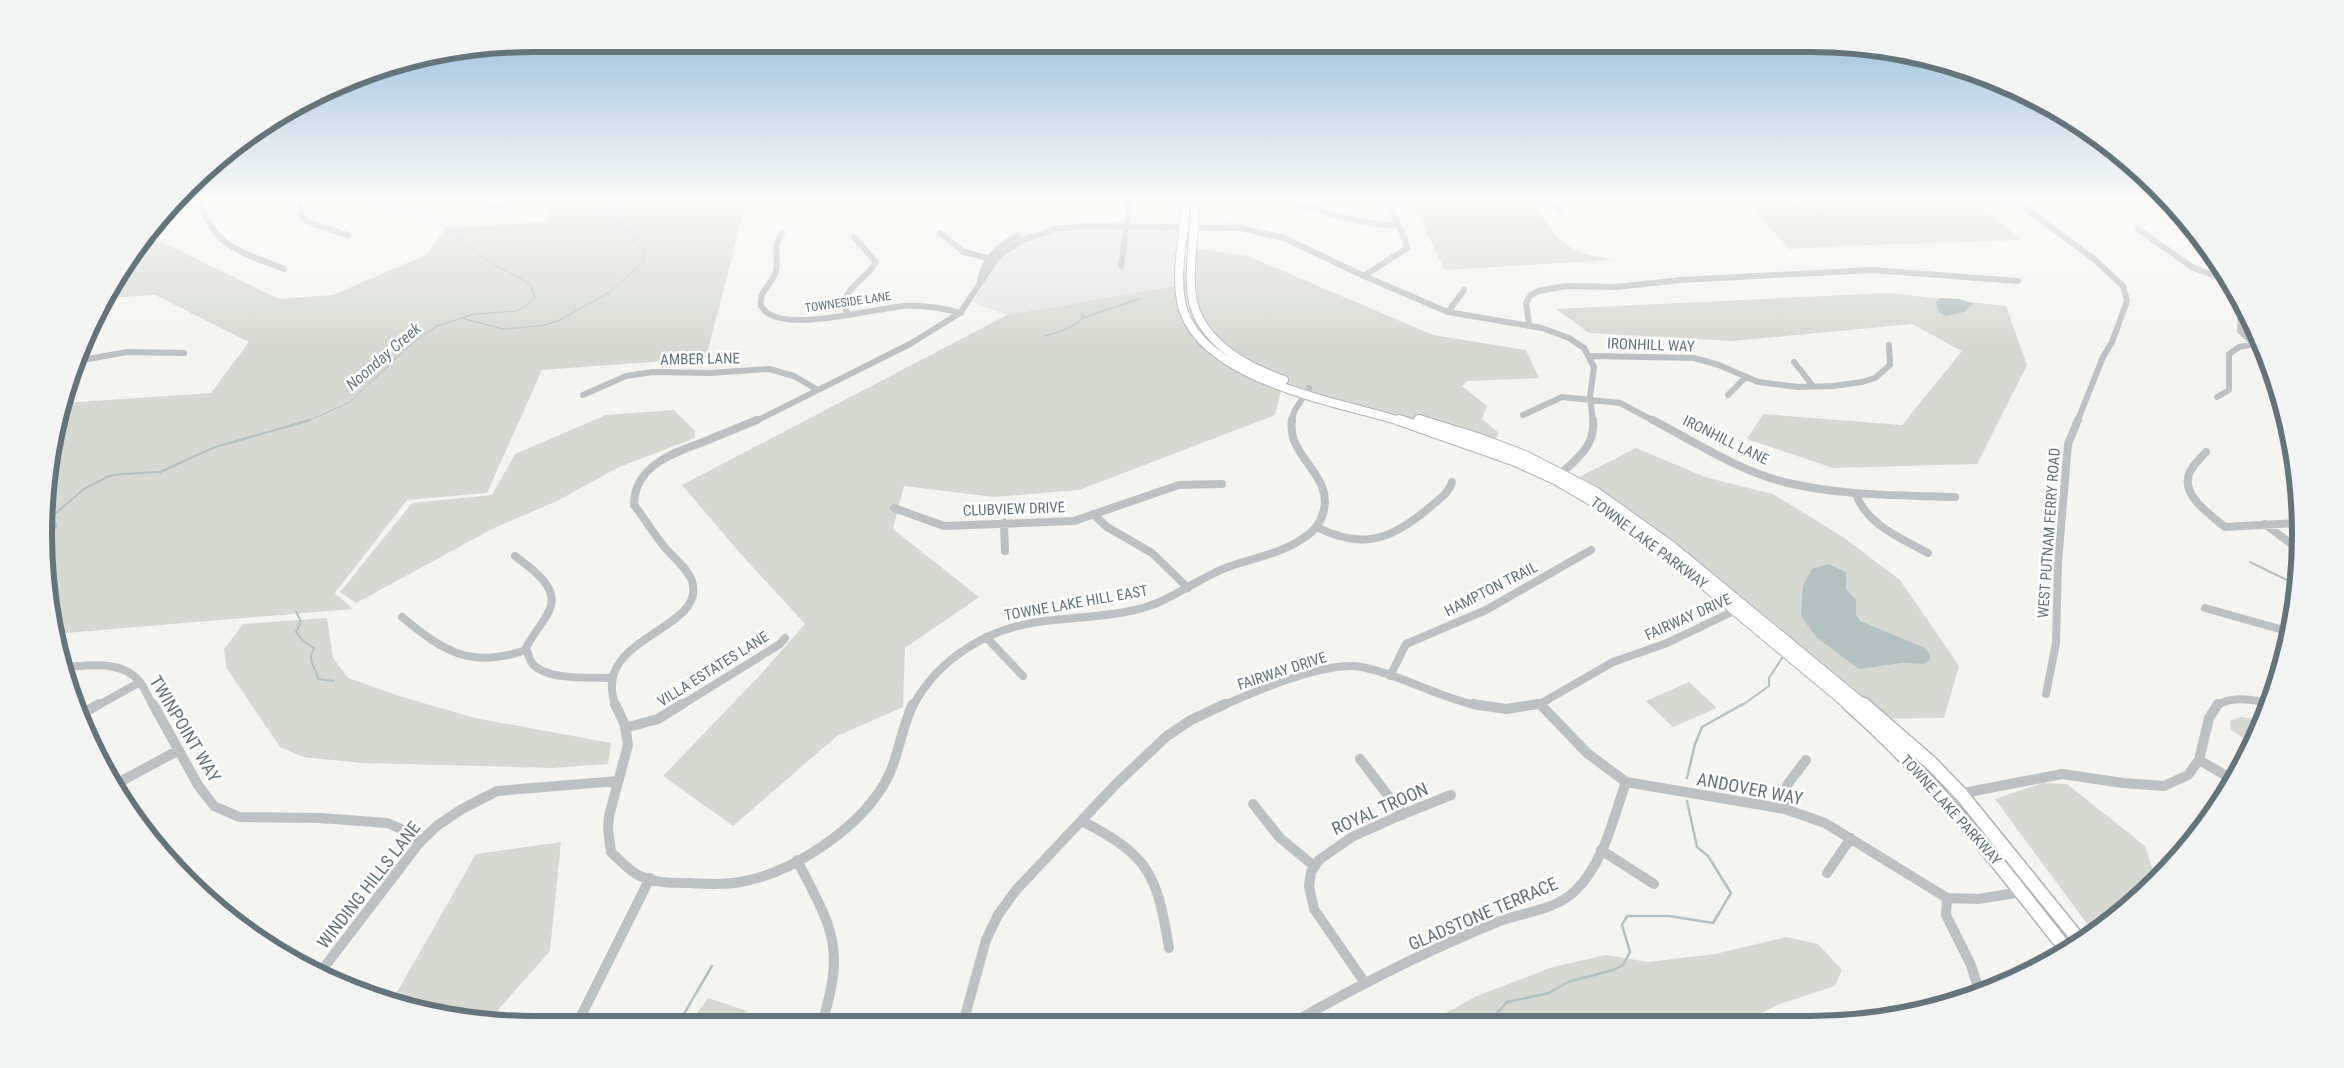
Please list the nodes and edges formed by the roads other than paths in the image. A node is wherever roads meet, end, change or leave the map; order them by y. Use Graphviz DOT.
graph roads {
  1 [pos="236,249"];
  2 [pos="774,249"];
  3 [pos="864,249"];
  4 [pos="960,249"];
  5 [pos="998,249"];
  6 [pos="1008,249"];
  7 [pos="1124,249"];
  8 [pos="1182,249"];
  9 [pos="1194,249"];
  10 [pos="1307,249"];
  11 [pos="1405,249"];
  12 [pos="2080,249"];
  13 [pos="2166,249"];
  14 [pos="988,258"];
  15 [pos="996,259"];
  16 [pos="1122,266"];
  17 [pos="284,269"];
  18 [pos="1364,276"];
  19 [pos="2217,277"];
  20 [pos="980,281"];
  21 [pos="2018,281"];
  22 [pos="1464,290"];
  23 [pos="961,312"];
  24 [pos="1448,312"];
  25 [pos="848,314"];
  26 [pos="2240,318"];
  27 [pos="1529,324"];
  28 [pos="2251,341"];
  29 [pos="2253,344"];
  30 [pos="1889,345"];
  31 [pos="184,353"];
  32 [pos="1590,356"];
  33 [pos="85,359"];
  34 [pos="1794,362"];
  35 [pos="1746,377"];
  36 [pos="1813,386"];
  37 [pos="818,390"];
  38 [pos="1308,390"];
  39 [pos="583,394"];
  40 [pos="1728,395"];
  41 [pos="2216,397"];
  42 [pos="1591,398"];
  43 [pos="1523,415"];
  44 [pos="2206,452"];
  45 [pos="1558,476"];
  46 [pos="1452,482"];
  47 [pos="1222,484"];
  48 [pos="1856,494"];
  49 [pos="1955,497"];
  50 [pos="894,508"];
  51 [pos="1093,514"];
  52 [pos="2291,522"];
  53 [pos="1004,523"];
  54 [pos="2265,524"];
  55 [pos="1316,527"];
  56 [pos="2291,544"];
  57 [pos="1591,550"];
  58 [pos="1005,551"];
  59 [pos="1928,553"];
  60 [pos="514,556"];
  61 [pos="1188,588"];
  62 [pos="1740,608"];
  63 [pos="2205,608"];
  64 [pos="402,618"];
  65 [pos="2282,630"];
  66 [pos="986,637"];
  67 [pos="785,638"];
  68 [pos="526,650"];
  69 [pos="71,667"];
  70 [pos="1023,676"];
  71 [pos="1390,676"];
  72 [pos="612,678"];
  73 [pos="140,682"];
  74 [pos="2046,694"];
  75 [pos="2261,702"];
  76 [pos="1540,704"];
  77 [pos="87,711"];
  78 [pos="625,728"];
  79 [pos="180,750"];
  80 [pos="1360,759"];
  81 [pos="1806,760"];
  82 [pos="2199,760"];
  83 [pos="2226,776"];
  84 [pos="121,781"];
  85 [pos="618,781"];
  86 [pos="1626,782"];
  87 [pos="1961,794"];
  88 [pos="1451,795"];
  89 [pos="1943,797"];
  90 [pos="1253,804"];
  91 [pos="1785,809"];
  92 [pos="1403,815"];
  93 [pos="1082,822"];
  94 [pos="1851,838"];
  95 [pos="420,842"];
  96 [pos="1601,850"];
  97 [pos="797,860"];
  98 [pos="1314,866"];
  99 [pos="1827,873"];
  100 [pos="650,878"];
  101 [pos="1654,884"];
  102 [pos="2022,892"];
  103 [pos="1947,898"];
  104 [pos="2076,935"];
  105 [pos="2062,944"];
  106 [pos="1169,948"];
  107 [pos="325,968"];
  108 [pos="1366,983"];
  109 [pos="1978,985"];
  110 [pos="581,1016"];
  111 [pos="824,1016"];
  112 [pos="965,1016"];
  113 [pos="1305,1016"];
  1 -- 17 [label="street"];
  2 -- 25 [label="street, TOWNESIDE LANE"];
  3 -- 25 [label="street"];
  4 -- 14 [label="street"];
  5 -- 14 [label="street, TOWNE LAKE HILL EAST"];
  6 -- 15 [label="street, TOWNE LAKE HILL EAST"];
  7 -- 16 [label="street"];
  8 -- 38 [label="main road, TOWNE LAKE PARKWAY"];
  9 -- 38 [label="main road, TOWNE LAKE PARKWAY"];
  10 -- 18 [label="street, TOWNE LAKE HILL EAST"];
  11 -- 18 [label="street"];
  12 -- 74 [label="street, WEST PUTNAM FERRY ROAD"];
  13 -- 19 [label="street"];
  14 -- 15 [label="street"];
  14 -- 20 [label="street, TOWNE LAKE HILL EAST"];
  15 -- 20 [label="street, TOWNE LAKE HILL EAST"];
  18 -- 24 [label="street, TOWNE LAKE HILL EAST"];
  20 -- 23 [label="street, TOWNE LAKE HILL EAST"];
  21 -- 27 [label="street"];
  22 -- 24 [label="street"];
  23 -- 25 [label="street, TOWNESIDE LANE"];
  23 -- 37 [label="street, TOWNE LAKE HILL EAST"];
  24 -- 27 [label="street, TOWNE LAKE HILL EAST"];
  26 -- 28 [label="street"];
  27 -- 32 [label="street, TOWNE LAKE HILL EAST"];
  29 -- 41 [label="street"];
  30 -- 36 [label="street, IRONHILL WAY"];
  31 -- 33 [label="street"];
  32 -- 35 [label="street, IRONHILL WAY"];
  32 -- 42 [label="street"];
  34 -- 36 [label="street"];
  35 -- 36 [label="street, IRONHILL WAY"];
  35 -- 40 [label="street"];
  37 -- 39 [label="street, AMBER LANE"];
  37 -- 72 [label="street, TOWNE LAKE HILL EAST"];
  38 -- 45 [label="main road, TOWNE LAKE PARKWAY"];
  38 -- 55 [label="street"];
  42 -- 43 [label="street, IRONHILL LANE"];
  42 -- 45 [label="street"];
  42 -- 48 [label="street, IRONHILL LANE"];
  44 -- 54 [label="street"];
  45 -- 62 [label="main road, TOWNE LAKE PARKWAY"];
  46 -- 55 [label="street"];
  47 -- 51 [label="street, CLUBVIEW DRIVE"];
  48 -- 49 [label="street, IRONHILL LANE"];
  48 -- 59 [label="street"];
  50 -- 53 [label="street, CLUBVIEW DRIVE"];
  51 -- 53 [label="street, CLUBVIEW DRIVE"];
  51 -- 61 [label="street"];
  52 -- 54 [label="street"];
  53 -- 58 [label="street"];
  54 -- 56 [label="street"];
  55 -- 61 [label="street, TOWNE LAKE HILL EAST"];
  57 -- 71 [label="street, HAMPTON TRAIL"];
  60 -- 68 [label="street"];
  61 -- 66 [label="street, TOWNE LAKE HILL EAST"];
  62 -- 76 [label="street, FAIRWAY DRIVE"];
  62 -- 87 [label="main road, TOWNE LAKE PARKWAY"];
  62 -- 89 [label="main road, TOWNE LAKE PARKWAY"];
  63 -- 65 [label="street"];
  64 -- 68 [label="street"];
  66 -- 70 [label="street"];
  66 -- 97 [label="street, TOWNE LAKE HILL EAST"];
  67 -- 78 [label="street, VILLA ESTATES LANE"];
  68 -- 72 [label="street"];
  69 -- 73 [label="street, TWINPOINT WAY"];
  71 -- 76 [label="street, FAIRWAY DRIVE"];
  71 -- 93 [label="street, FAIRWAY DRIVE"];
  72 -- 78 [label="street, TOWNE LAKE HILL EAST"];
  73 -- 77 [label="street"];
  73 -- 79 [label="street, TWINPOINT WAY"];
  75 -- 82 [label="street"];
  76 -- 86 [label="street, ANDOVER WAY"];
  78 -- 85 [label="street, TOWNE LAKE HILL EAST"];
  79 -- 84 [label="street"];
  79 -- 95 [label="street, TWINPOINT WAY"];
  80 -- 92 [label="street"];
  81 -- 91 [label="street"];
  82 -- 83 [label="street"];
  82 -- 87 [label="street"];
  85 -- 95 [label="street, WINDING HILLS LANE"];
  85 -- 100 [label="street, TOWNE LAKE HILL EAST"];
  86 -- 91 [label="street, ANDOVER WAY"];
  86 -- 96 [label="street, GLADSTONE TERRACE"];
  87 -- 89 [label="street"];
  87 -- 104 [label="main road, TOWNE LAKE PARKWAY"];
  88 -- 92 [label="street, ROYAL TROON"];
  89 -- 102 [label="main road, TOWNE LAKE PARKWAY"];
  90 -- 98 [label="street"];
  91 -- 94 [label="street, ANDOVER WAY"];
  92 -- 98 [label="street, ROYAL TROON"];
  93 -- 106 [label="street"];
  93 -- 112 [label="street, FAIRWAY DRIVE"];
  94 -- 99 [label="street"];
  94 -- 103 [label="street, ANDOVER WAY"];
  95 -- 107 [label="street, WINDING HILLS LANE"];
  96 -- 101 [label="street"];
  96 -- 108 [label="street, GLADSTONE TERRACE"];
  97 -- 100 [label="street, TOWNE LAKE HILL EAST"];
  97 -- 111 [label="street"];
  98 -- 108 [label="street"];
  100 -- 110 [label="street"];
  102 -- 103 [label="street"];
  102 -- 105 [label="main road, TOWNE LAKE PARKWAY"];
  103 -- 109 [label="street"];
  108 -- 113 [label="street, GLADSTONE TERRACE"];
}
